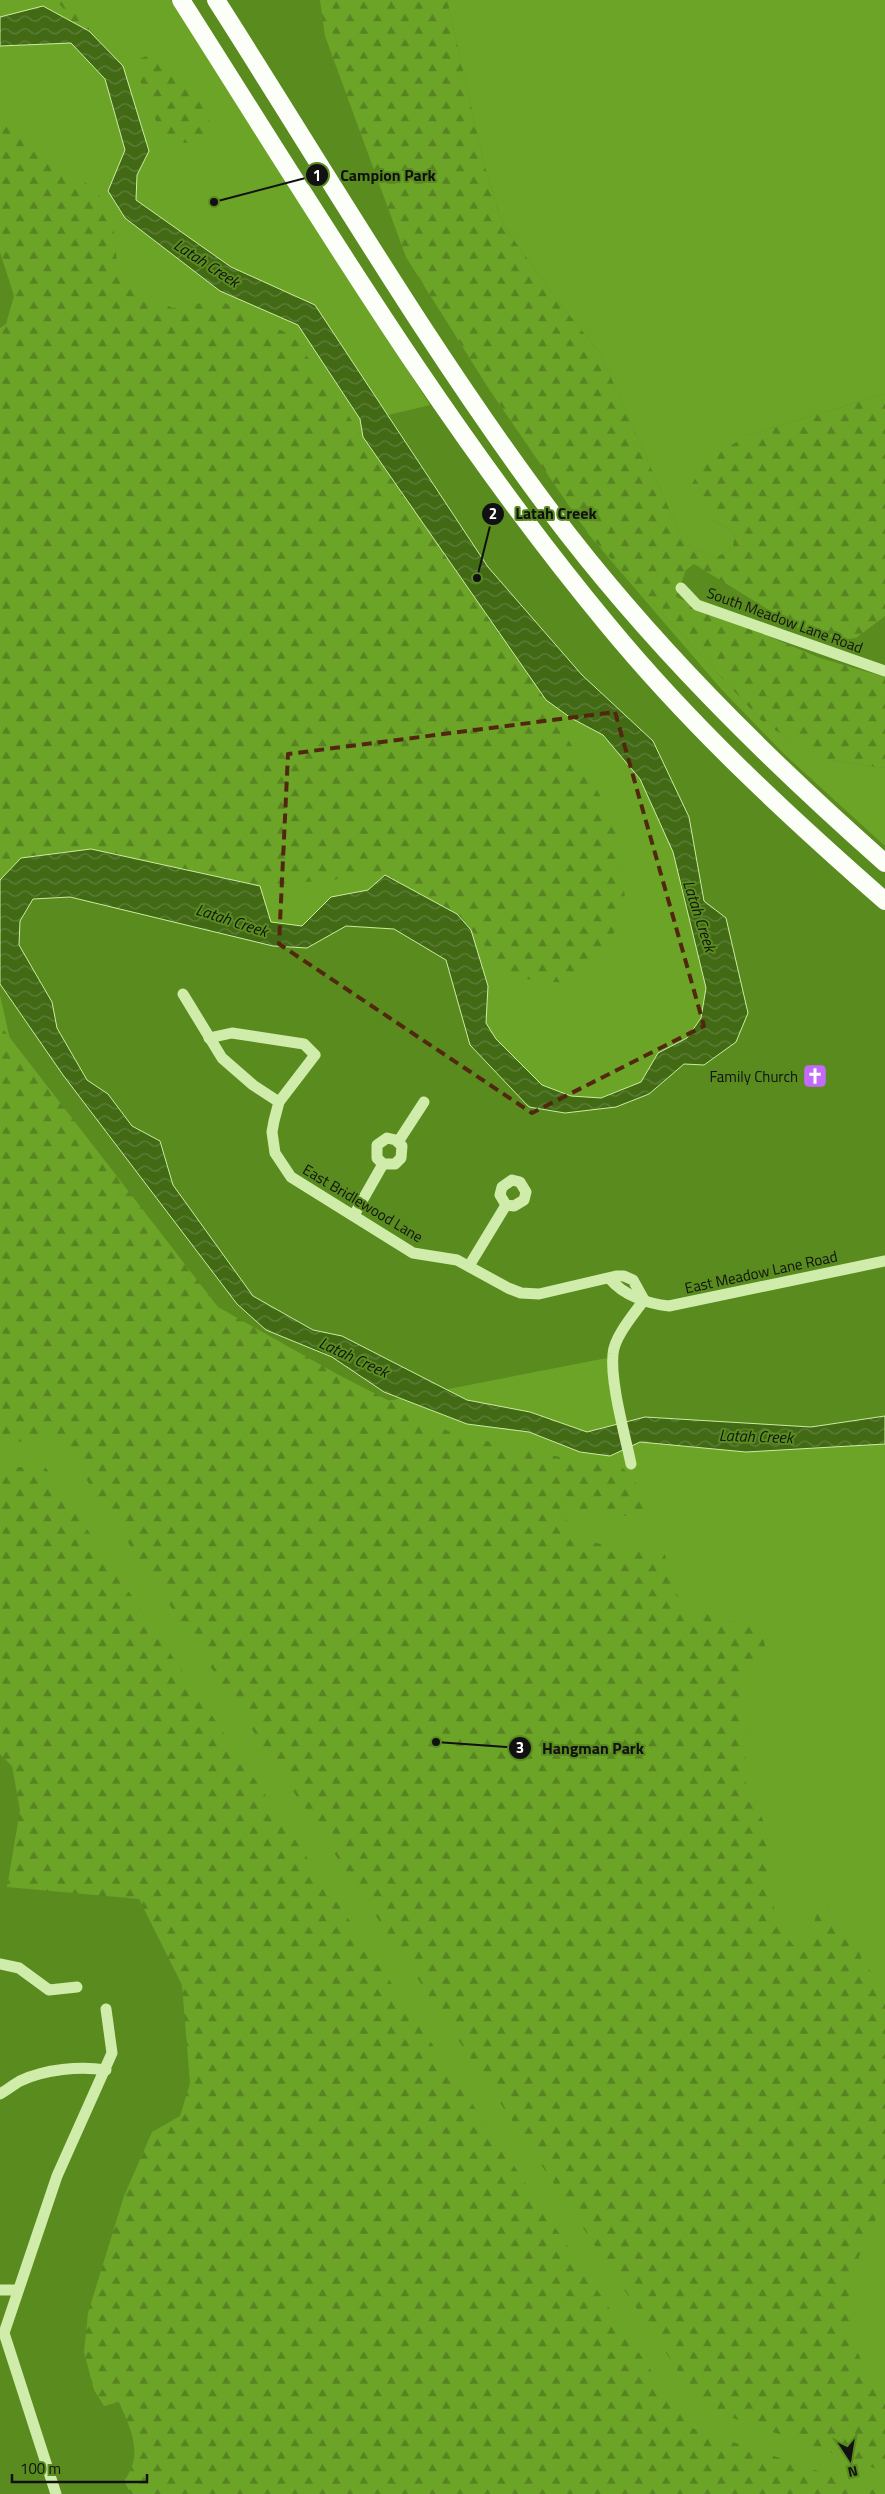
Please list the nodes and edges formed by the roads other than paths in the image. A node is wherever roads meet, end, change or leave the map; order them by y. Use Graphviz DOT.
graph roads {
  1 [pos="180,0"];
  2 [pos="216,0"];
  3 [pos="681,588"];
  4 [pos="885,671"];
  5 [pos="885,863"];
  6 [pos="885,901"];
  7 [pos="183,994"];
  8 [pos="209,1038"];
  9 [pos="279,1102"];
  10 [pos="424,1102"];
  11 [pos="398,1142"];
  12 [pos="383,1164"];
  13 [pos="506,1205"];
  14 [pos="354,1216"];
  15 [pos="885,1260"];
  16 [pos="469,1266"];
  17 [pos="644,1300"];
  18 [pos="631,1464"];
  19 [pos="0,1964"];
  20 [pos="77,1987"];
  21 [pos="106,2009"];
  22 [pos="106,2070"];
  23 [pos="0,2094"];
  24 [pos="0,2290"];
  25 [pos="18,2290"];
  26 [pos="0,2321"];
  27 [pos="4,2333"];
  28 [pos="56,2494"];
  1 -- 6 [label="highway"];
  2 -- 5 [label="highway"];
  3 -- 4 [label="street, South Meadow Lane Road"];
  7 -- 8 [label="street"];
  8 -- 9 [label="street"];
  8 -- 9 [label="street, East Bridlewood Lane"];
  9 -- 14 [label="street, East Bridlewood Lane"];
  10 -- 11 [label="street"];
  11 -- 12 [label="street"];
  11 -- 12 [label="street"];
  12 -- 14 [label="street"];
  13 -- 16 [label="street"];
  14 -- 16 [label="street, East Bridlewood Lane"];
  15 -- 17 [label="street, East Meadow Lane Road"];
  16 -- 17 [label="street, East Bridlewood Lane"];
  17 -- 18 [label="street"];
  19 -- 20 [label="street"];
  21 -- 22 [label="street"];
  22 -- 23 [label="street"];
  22 -- 25 [label="street"];
  24 -- 25 [label="street"];
  25 -- 27 [label="street"];
  26 -- 27 [label="street"];
  27 -- 28 [label="street"];
}
